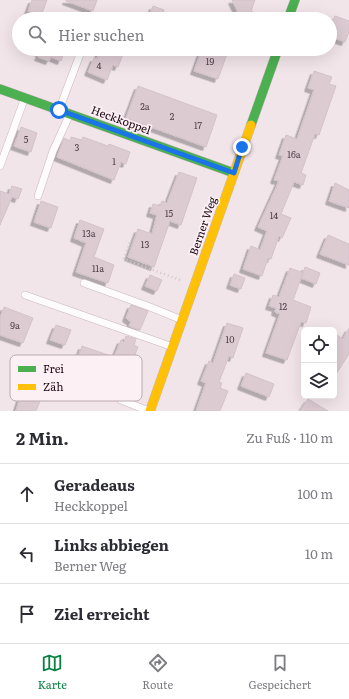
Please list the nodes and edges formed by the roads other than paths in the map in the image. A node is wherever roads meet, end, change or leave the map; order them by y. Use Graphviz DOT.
graph roads {
  1 [pos="295,0"];
  2 [pos="291,12"];
  3 [pos="79,56"];
  4 [pos="276,56"];
  5 [pos="0,89"];
  6 [pos="24,98"];
  7 [pos="59,110"];
  8 [pos="70,114"];
  9 [pos="0,166"];
  10 [pos="234,173"];
  11 [pos="38,196"];
  12 [pos="84,283"];
  13 [pos="24,295"];
  14 [pos="182,320"];
  15 [pos="173,347"];
  16 [pos="124,401"];
  17 [pos="150,411"];
  1 -- 2 [label="street"];
  3 -- 7 [label="lane"];
  4 -- 10 [label="street, Berner Weg"];
  5 -- 6 [label="street, Heckkoppel"];
  6 -- 7 [label="street, Heckkoppel"];
  6 -- 9 [label="lane"];
  7 -- 8 [label="street, Heckkoppel"];
  8 -- 10 [label="street, Heckkoppel"];
  8 -- 11 [label="lane"];
  10 -- 14 [label="street, Berner Weg"];
  12 -- 14 [label="lane"];
  13 -- 15 [label="lane"];
  14 -- 15 [label="street, Berner Weg"];
  15 -- 17 [label="street, Berner Weg"];
  16 -- 17 [label="lane"];
}
